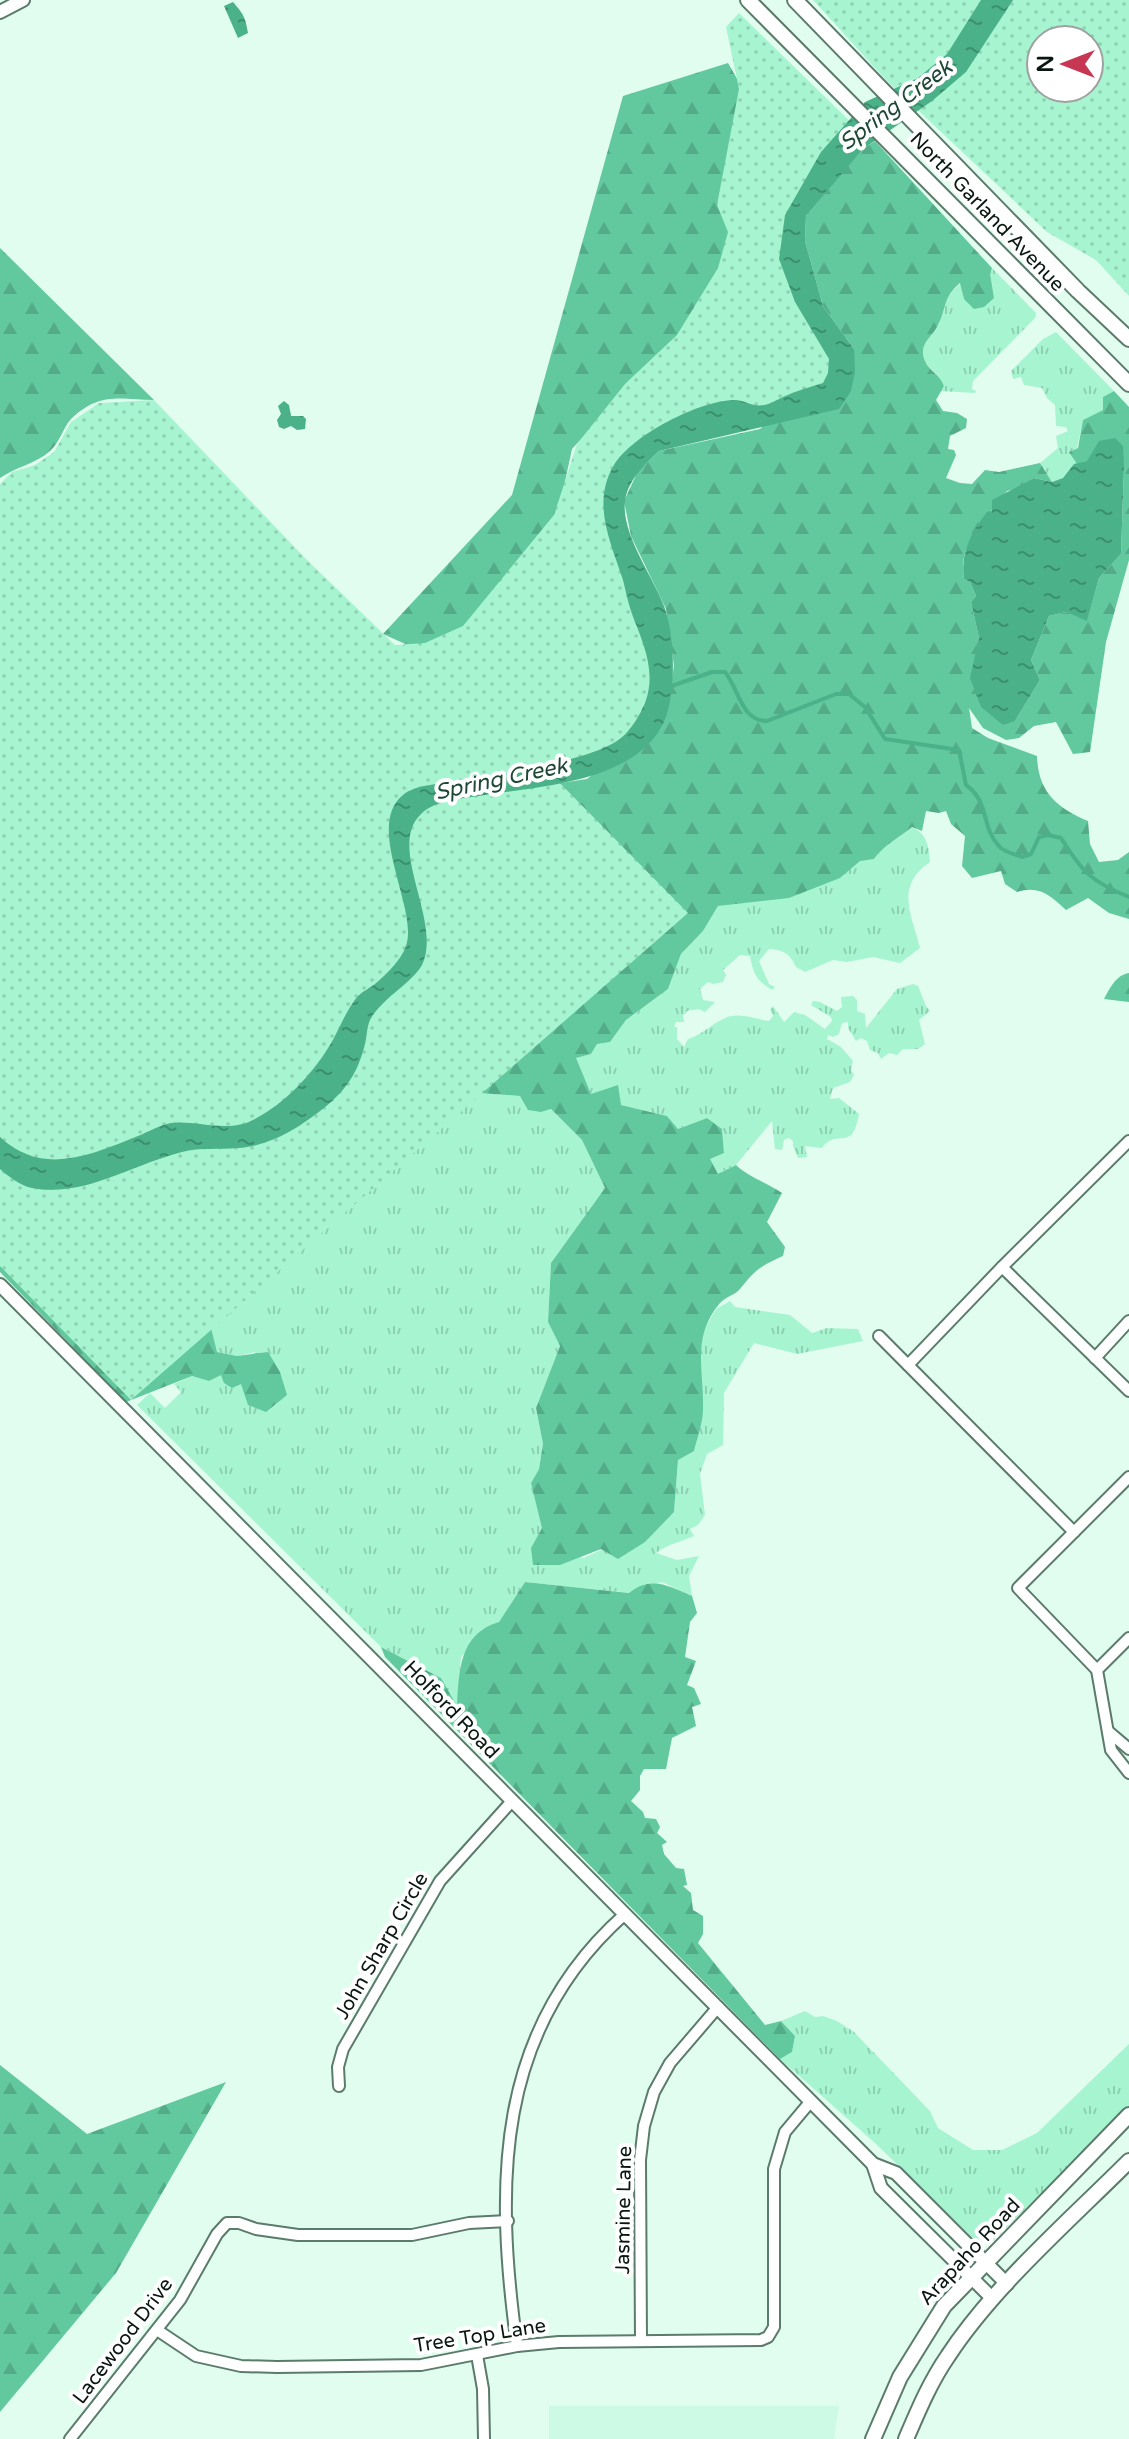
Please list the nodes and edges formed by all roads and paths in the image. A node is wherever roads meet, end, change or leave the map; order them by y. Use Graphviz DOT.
graph roads {
  1 [pos="23,0"];
  2 [pos="748,0"];
  3 [pos="795,0"];
  4 [pos="0,12"];
  5 [pos="1129,339"];
  6 [pos="1129,384"];
  7 [pos="1129,1141"];
  8 [pos="1002,1267"];
  9 [pos="0,1285"];
  10 [pos="1129,1321"];
  11 [pos="879,1336"];
  12 [pos="1095,1358"];
  13 [pos="908,1365"];
  14 [pos="1129,1391"];
  15 [pos="1129,1477"];
  16 [pos="1074,1532"];
  17 [pos="1129,1638"];
  18 [pos="1097,1670"];
  19 [pos="1109,1732"];
  20 [pos="1129,1749"];
  21 [pos="1129,1773"];
  22 [pos="512,1801"];
  23 [pos="625,1914"];
  24 [pos="718,2007"];
  25 [pos="339,2086"];
  26 [pos="811,2101"];
  27 [pos="1129,2115"];
  28 [pos="1129,2161"];
  29 [pos="873,2164"];
  30 [pos="508,2221"];
  31 [pos="985,2262"];
  32 [pos="970,2277"];
  33 [pos="1007,2284"];
  34 [pos="993,2299"];
  35 [pos="157,2330"];
  36 [pos="641,2341"];
  37 [pos="517,2346"];
  38 [pos="477,2355"];
  39 [pos="70,2439"];
  40 [pos="484,2439"];
  41 [pos="873,2439"];
  42 [pos="906,2439"];
  1 -- 4 [label="street"];
  2 -- 6 [label="main road, North Garland Avenue"];
  3 -- 5 [label="main road, North Garland Avenue"];
  7 -- 8 [label="street"];
  8 -- 12 [label="street"];
  8 -- 13 [label="street"];
  9 -- 22 [label="street, Holford Road"];
  10 -- 12 [label="street"];
  11 -- 13 [label="street"];
  12 -- 14 [label="street"];
  13 -- 16 [label="street"];
  15 -- 16 [label="street"];
  16 -- 18 [label="street"];
  17 -- 18 [label="street"];
  18 -- 19 [label="street"];
  19 -- 20 [label="street"];
  19 -- 21 [label="street"];
  22 -- 23 [label="street, Holford Road"];
  22 -- 25 [label="street, John Sharp Circle"];
  23 -- 24 [label="street, Holford Road"];
  23 -- 30 [label="street"];
  24 -- 26 [label="street, Holford Road"];
  24 -- 36 [label="street, Jasmine Lane"];
  26 -- 29 [label="street, Holford Road"];
  26 -- 36 [label="street, Tree Top Lane"];
  27 -- 31 [label="main road, Arapaho Road"];
  28 -- 33 [label="main road"];
  29 -- 31 [label="street, Holford Road"];
  29 -- 32 [label="street, Holford Road"];
  30 -- 35 [label="street, Lacewood Drive"];
  30 -- 37 [label="street"];
  31 -- 32 [label="main road, Arapaho Road"];
  31 -- 33 [label="street, Holford Road"];
  32 -- 34 [label="street, Holford Road"];
  32 -- 41 [label="main road, Arapaho Road"];
  33 -- 34 [label="main road"];
  34 -- 42 [label="main road"];
  35 -- 38 [label="street, Tree Top Lane"];
  35 -- 39 [label="street, Lacewood Drive"];
  36 -- 37 [label="street, Tree Top Lane"];
  37 -- 38 [label="street, Tree Top Lane"];
  38 -- 40 [label="street"];
}
